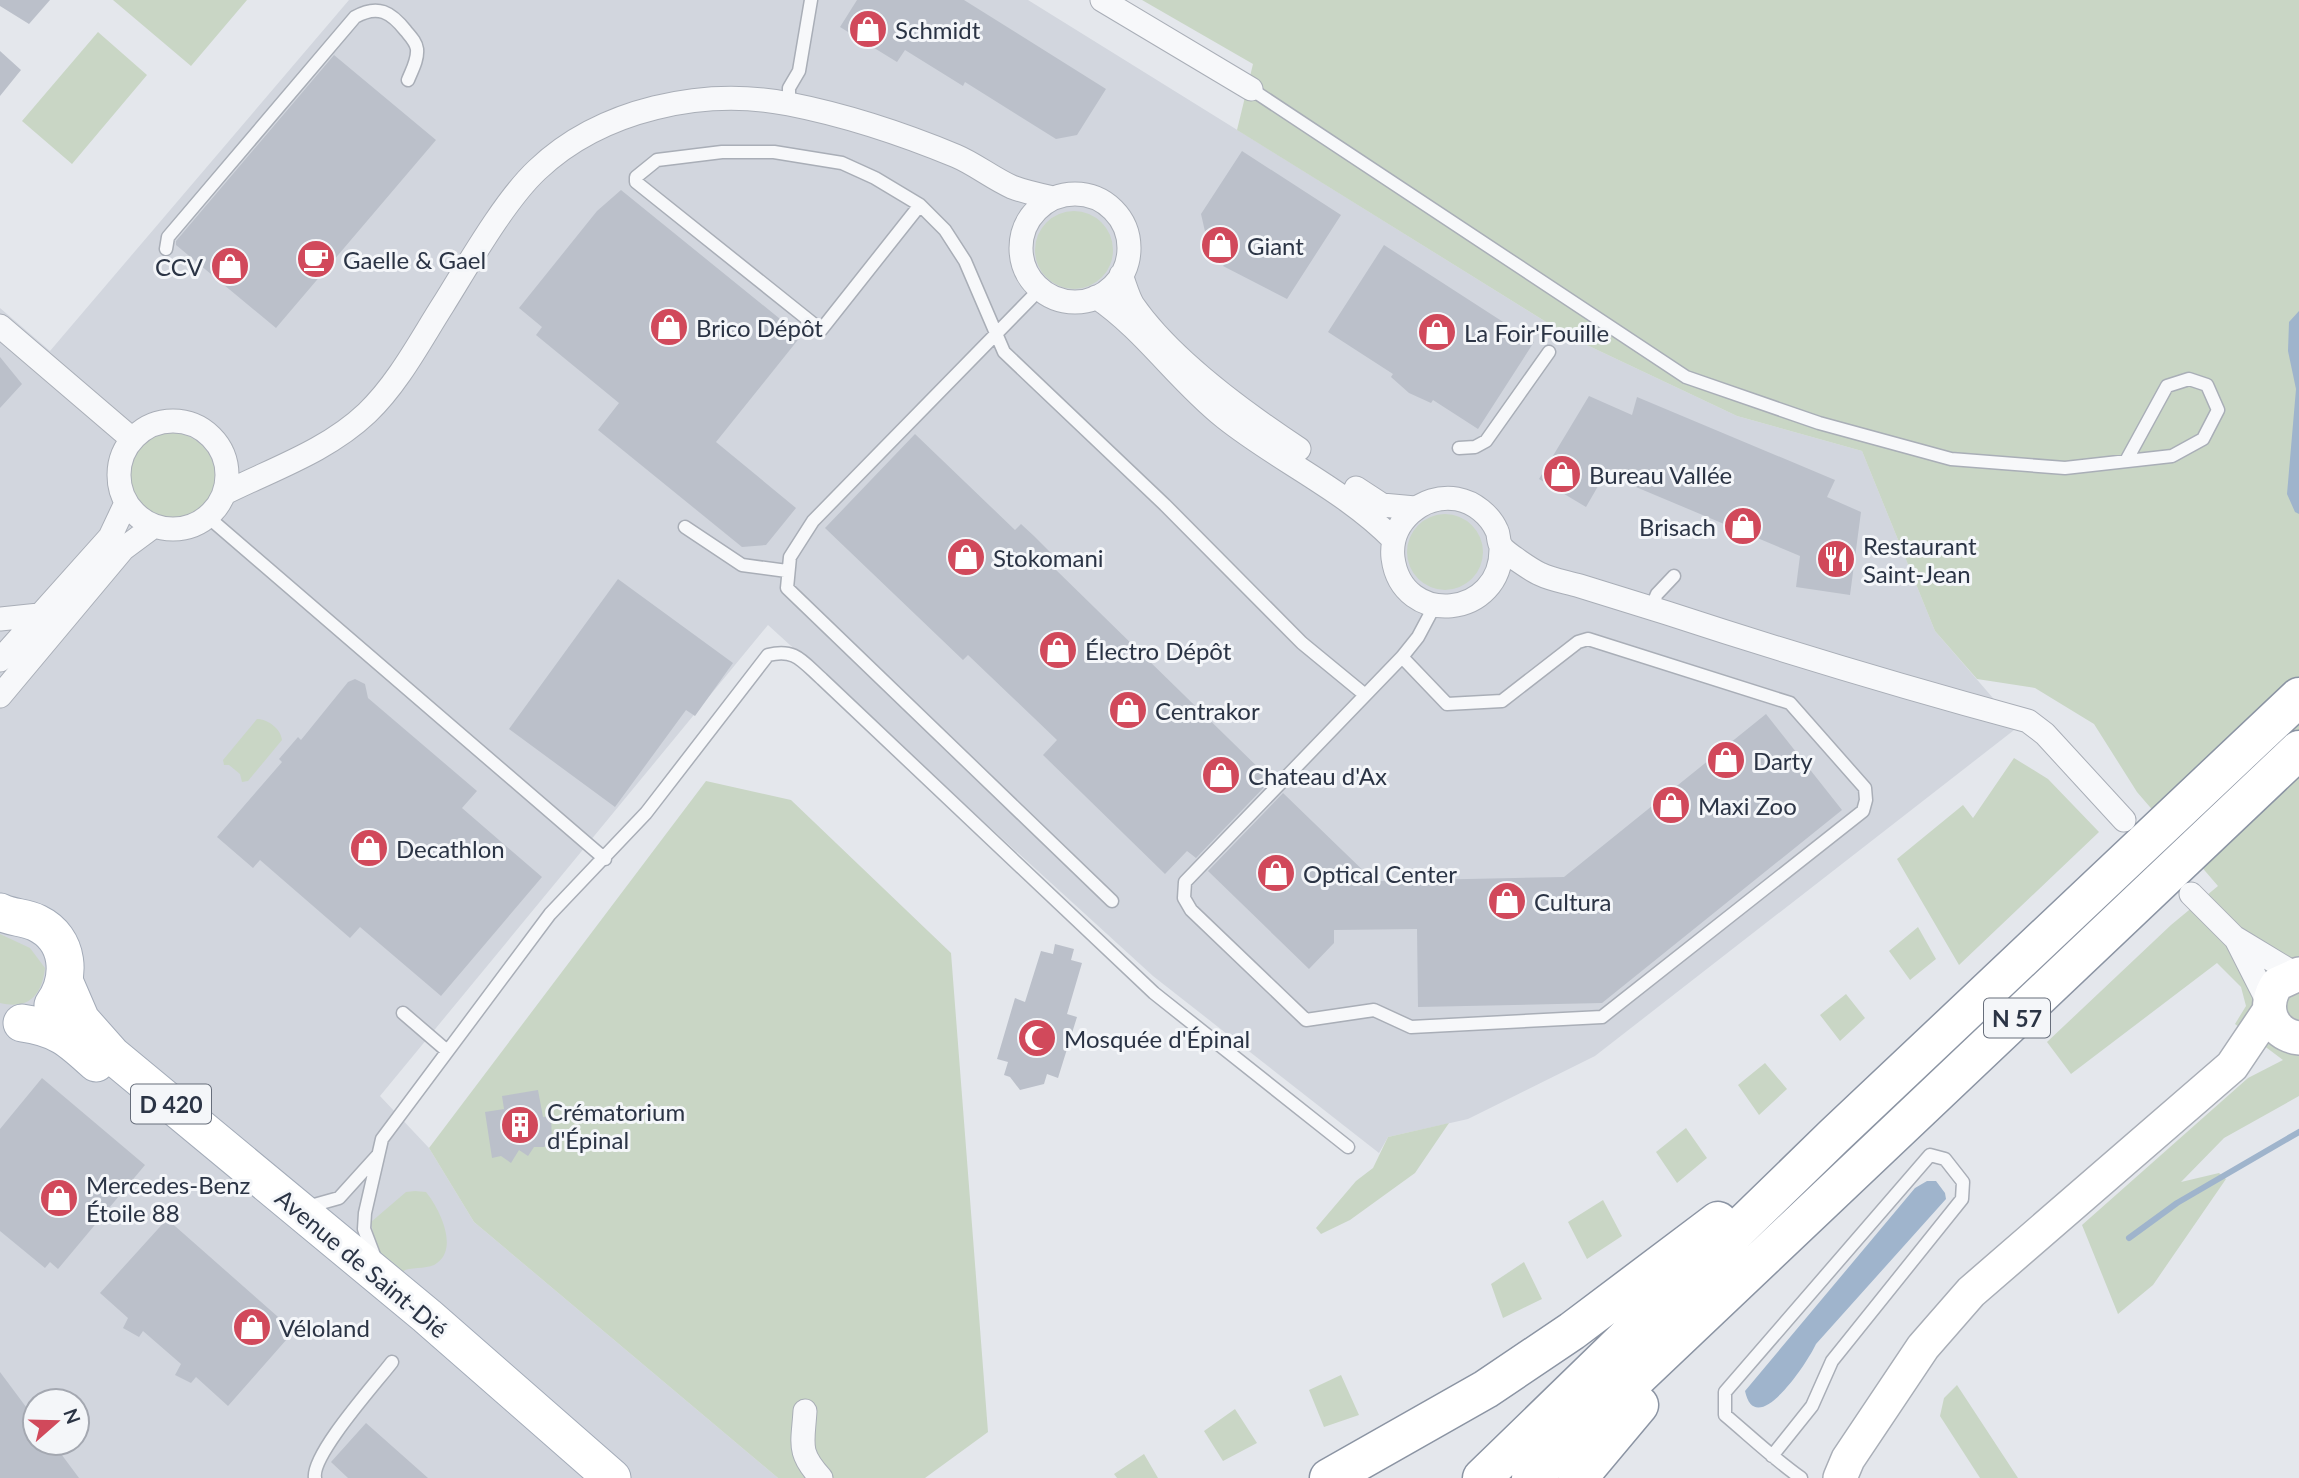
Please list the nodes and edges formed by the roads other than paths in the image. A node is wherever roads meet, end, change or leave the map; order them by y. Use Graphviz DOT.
graph roads {
  1 [pos="811,0"];
  2 [pos="1102,0"];
  3 [pos="408,80"];
  4 [pos="1251,89"];
  5 [pos="789,104"];
  6 [pos="1012,187"];
  7 [pos="1053,198"];
  8 [pos="920,205"];
  9 [pos="1029,219"];
  10 [pos="166,249"];
  11 [pos="1121,275"];
  12 [pos="1040,289"];
  13 [pos="1096,298"];
  14 [pos="0,326"];
  15 [pos="996,335"];
  16 [pos="1549,352"];
  17 [pos="132,439"];
  18 [pos="1459,448"];
  19 [pos="224,456"];
  20 [pos="2126,461"];
  21 [pos="275,469"];
  22 [pos="225,493"];
  23 [pos="126,503"];
  24 [pos="1415,508"];
  25 [pos="208,517"];
  26 [pos="154,526"];
  27 [pos="685,527"];
  28 [pos="1394,540"];
  29 [pos="1501,547"];
  30 [pos="787,571"];
  31 [pos="1540,574"];
  32 [pos="1674,576"];
  33 [pos="1494,580"];
  34 [pos="1435,605"];
  35 [pos="1651,608"];
  36 [pos="39,615"];
  37 [pos="0,619"];
  38 [pos="1402,657"];
  39 [pos="0,660"];
  40 [pos="1364,694"];
  41 [pos="0,696"];
  42 [pos="2299,697"];
  43 [pos="2299,750"];
  44 [pos="2124,820"];
  45 [pos="605,859"];
  46 [pos="2191,894"];
  47 [pos="1112,901"];
  48 [pos="0,912"];
  49 [pos="2234,937"];
  50 [pos="2297,974"];
  51 [pos="65,983"];
  52 [pos="2269,1006"];
  53 [pos="403,1013"];
  54 [pos="11,1023"];
  55 [pos="2297,1038"];
  56 [pos="446,1050"];
  57 [pos="2232,1066"];
  58 [pos="1834,1136"];
  59 [pos="1348,1147"];
  60 [pos="377,1155"];
  61 [pos="297,1209"];
  62 [pos="1733,1285"];
  63 [pos="427,1316"];
  64 [pos="392,1363"];
  65 [pos="805,1411"];
  66 [pos="1772,1456"];
  67 [pos="315,1478"];
  68 [pos="586,1478"];
  69 [pos="612,1478"];
  70 [pos="821,1478"];
  71 [pos="1329,1478"];
  72 [pos="1482,1478"];
  73 [pos="1531,1478"];
  74 [pos="1578,1478"];
  75 [pos="1801,1478"];
  76 [pos="1840,1478"];
  1 -- 5 [label="lane"];
  2 -- 4 [label="street"];
  3 -- 10 [label="lane"];
  4 -- 20 [label="lane"];
  5 -- 6 [label="street"];
  5 -- 21 [label="street"];
  6 -- 7 [label="street"];
  6 -- 9 [label="street"];
  7 -- 9 [label="street"];
  7 -- 11 [label="street"];
  8 -- 8 [label="lane"];
  8 -- 15 [label="lane"];
  9 -- 12 [label="street"];
  11 -- 13 [label="street"];
  11 -- 24 [label="street"];
  12 -- 13 [label="street"];
  12 -- 15 [label="lane"];
  13 -- 28 [label="street"];
  14 -- 17 [label="street"];
  15 -- 30 [label="lane"];
  15 -- 40 [label="lane"];
  16 -- 18 [label="lane"];
  17 -- 19 [label="street"];
  17 -- 23 [label="street"];
  19 -- 21 [label="street"];
  19 -- 22 [label="street"];
  20 -- 20 [label="lane"];
  21 -- 22 [label="street"];
  22 -- 25 [label="street"];
  23 -- 26 [label="street"];
  23 -- 36 [label="street"];
  24 -- 28 [label="street"];
  24 -- 29 [label="street"];
  25 -- 26 [label="street"];
  25 -- 45 [label="lane"];
  26 -- 41 [label="street"];
  27 -- 30 [label="lane"];
  28 -- 34 [label="street"];
  29 -- 31 [label="street"];
  29 -- 33 [label="street"];
  30 -- 47 [label="lane"];
  31 -- 33 [label="street"];
  31 -- 35 [label="street"];
  32 -- 35 [label="lane"];
  33 -- 34 [label="street"];
  34 -- 38 [label="lane"];
  35 -- 44 [label="street"];
  36 -- 37 [label="street"];
  36 -- 39 [label="street"];
  38 -- 40 [label="lane"];
  38 -- 40 [label="lane"];
  42 -- 58 [label="highway, N 57"];
  43 -- 62 [label="highway, N 57"];
  45 -- 56 [label="lane"];
  45 -- 59 [label="lane"];
  46 -- 49 [label="street"];
  48 -- 51 [label="main road, Avenue de Saint-Dié"];
  49 -- 50 [label="street"];
  49 -- 52 [label="street"];
  50 -- 52 [label="street"];
  51 -- 54 [label="main road"];
  51 -- 61 [label="main road, Avenue de Saint-Dié / D 420"];
  52 -- 55 [label="street"];
  52 -- 57 [label="street"];
  53 -- 56 [label="lane"];
  54 -- 68 [label="main road, Avenue de Saint-Dié / D 420"];
  55 -- 57 [label="street"];
  56 -- 60 [label="lane"];
  57 -- 76 [label="street"];
  58 -- 71 [label="highway"];
  58 -- 72 [label="highway, N 57"];
  60 -- 61 [label="lane"];
  60 -- 63 [label="lane"];
  61 -- 63 [label="main road, Avenue de Saint-Dié / D 420"];
  62 -- 73 [label="highway, N 57"];
  62 -- 74 [label="highway"];
  63 -- 69 [label="main road, Avenue de Saint-Dié / D 420"];
  64 -- 67 [label="lane"];
  65 -- 70 [label="street"];
  66 -- 66 [label="lane"];
  66 -- 75 [label="lane"];
}
